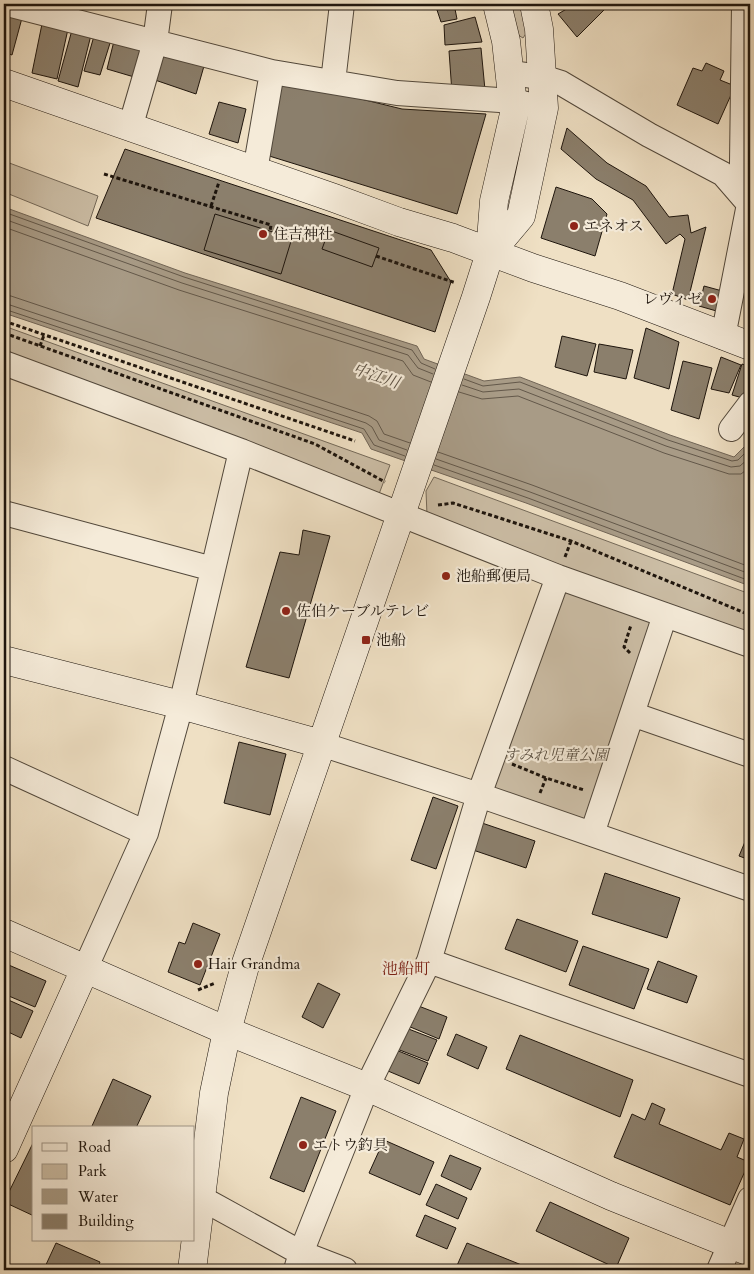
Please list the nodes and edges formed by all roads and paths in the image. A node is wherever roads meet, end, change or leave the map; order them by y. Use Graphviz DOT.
graph roads {
  1 [pos="8,4"];
  2 [pos="160,4"];
  3 [pos="342,4"];
  4 [pos="497,4"];
  5 [pos="534,4"];
  6 [pos="744,4"];
  7 [pos="155,42"];
  8 [pos="272,72"];
  9 [pos="510,73"];
  10 [pos="542,77"];
  11 [pos="333,82"];
  12 [pos="4,83"];
  13 [pos="513,101"];
  14 [pos="544,108"];
  15 [pos="130,128"];
  16 [pos="255,171"];
  17 [pos="104,174"];
  18 [pos="221,174"];
  19 [pos="750,204"];
  20 [pos="210,206"];
  21 [pos="270,231"];
  22 [pos="490,253"];
  23 [pos="376,256"];
  24 [pos="456,283"];
  25 [pos="4,321"];
  26 [pos="4,333"];
  27 [pos="44,334"];
  28 [pos="723,337"];
  29 [pos="40,346"];
  30 [pos="750,346"];
  31 [pos="4,364"];
  32 [pos="750,404"];
  33 [pos="731,429"];
  34 [pos="354,441"];
  35 [pos="240,451"];
  36 [pos="388,484"];
  37 [pos="430,505"];
  38 [pos="4,513"];
  39 [pos="401,514"];
  40 [pos="213,569"];
  41 [pos="558,577"];
  42 [pos="665,615"];
  43 [pos="750,615"];
  44 [pos="634,617"];
  45 [pos="750,645"];
  46 [pos="636,659"];
  47 [pos="4,660"];
  48 [pos="182,705"];
  49 [pos="632,714"];
  50 [pos="321,744"];
  51 [pos="750,755"];
  52 [pos="4,768"];
  53 [pos="590,792"];
  54 [pos="480,795"];
  55 [pos="538,798"];
  56 [pos="146,833"];
  57 [pos="592,834"];
  58 [pos="750,889"];
  59 [pos="4,933"];
  60 [pos="429,961"];
  61 [pos="85,969"];
  62 [pos="216,980"];
  63 [pos="199,990"];
  64 [pos="228,1031"];
  65 [pos="750,1075"];
  66 [pos="367,1087"];
  67 [pos="4,1148"];
  68 [pos="201,1198"];
  69 [pos="750,1199"];
  70 [pos="740,1249"];
  71 [pos="299,1262"];
  72 [pos="192,1270"];
  73 [pos="345,1270"];
  74 [pos="719,1270"];
  1 -- 7 [label="street"];
  2 -- 7 [label="street"];
  3 -- 11 [label="street"];
  4 -- 9 [label="street"];
  5 -- 10 [label="street"];
  6 -- 19 [label="street"];
  7 -- 8 [label="street"];
  7 -- 15 [label="street"];
  8 -- 11 [label="street"];
  8 -- 16 [label="street"];
  9 -- 10 [label="street"];
  9 -- 13 [label="street"];
  10 -- 14 [label="street"];
  10 -- 19 [label="street"];
  11 -- 13 [label="street"];
  12 -- 15 [label="street"];
  13 -- 14 [label="street"];
  13 -- 22 [label="street"];
  14 -- 22 [label="street"];
  15 -- 16 [label="street"];
  16 -- 22 [label="street"];
  17 -- 20 [label="path"];
  18 -- 20 [label="path"];
  19 -- 28 [label="street"];
  20 -- 21 [label="path"];
  22 -- 28 [label="street"];
  22 -- 39 [label="street"];
  23 -- 24 [label="path"];
  25 -- 27 [label="path"];
  26 -- 29 [label="path"];
  27 -- 29 [label="path"];
  27 -- 34 [label="path"];
  28 -- 30 [label="street"];
  29 -- 36 [label="path"];
  31 -- 35 [label="street"];
  32 -- 33 [label="street"];
  35 -- 39 [label="street"];
  35 -- 40 [label="street"];
  37 -- 43 [label="path"];
  38 -- 40 [label="street"];
  39 -- 41 [label="street"];
  39 -- 50 [label="street"];
  40 -- 48 [label="street"];
  41 -- 42 [label="street"];
  41 -- 54 [label="street"];
  42 -- 45 [label="street"];
  42 -- 49 [label="street"];
  44 -- 46 [label="path"];
  47 -- 48 [label="street"];
  48 -- 50 [label="street"];
  48 -- 56 [label="street"];
  49 -- 51 [label="street"];
  49 -- 57 [label="street"];
  50 -- 54 [label="street"];
  50 -- 64 [label="street"];
  52 -- 56 [label="street"];
  53 -- 55 [label="path"];
  54 -- 57 [label="street"];
  54 -- 60 [label="street"];
  56 -- 61 [label="street"];
  57 -- 58 [label="street"];
  59 -- 61 [label="street"];
  60 -- 65 [label="street"];
  60 -- 66 [label="street"];
  61 -- 64 [label="street"];
  61 -- 67 [label="street"];
  62 -- 63 [label="path"];
  64 -- 66 [label="street"];
  64 -- 68 [label="street"];
  66 -- 70 [label="street"];
  66 -- 71 [label="street"];
  68 -- 71 [label="street"];
  68 -- 72 [label="street"];
  69 -- 70 [label="street"];
  70 -- 74 [label="street"];
  71 -- 73 [label="street"];
}
